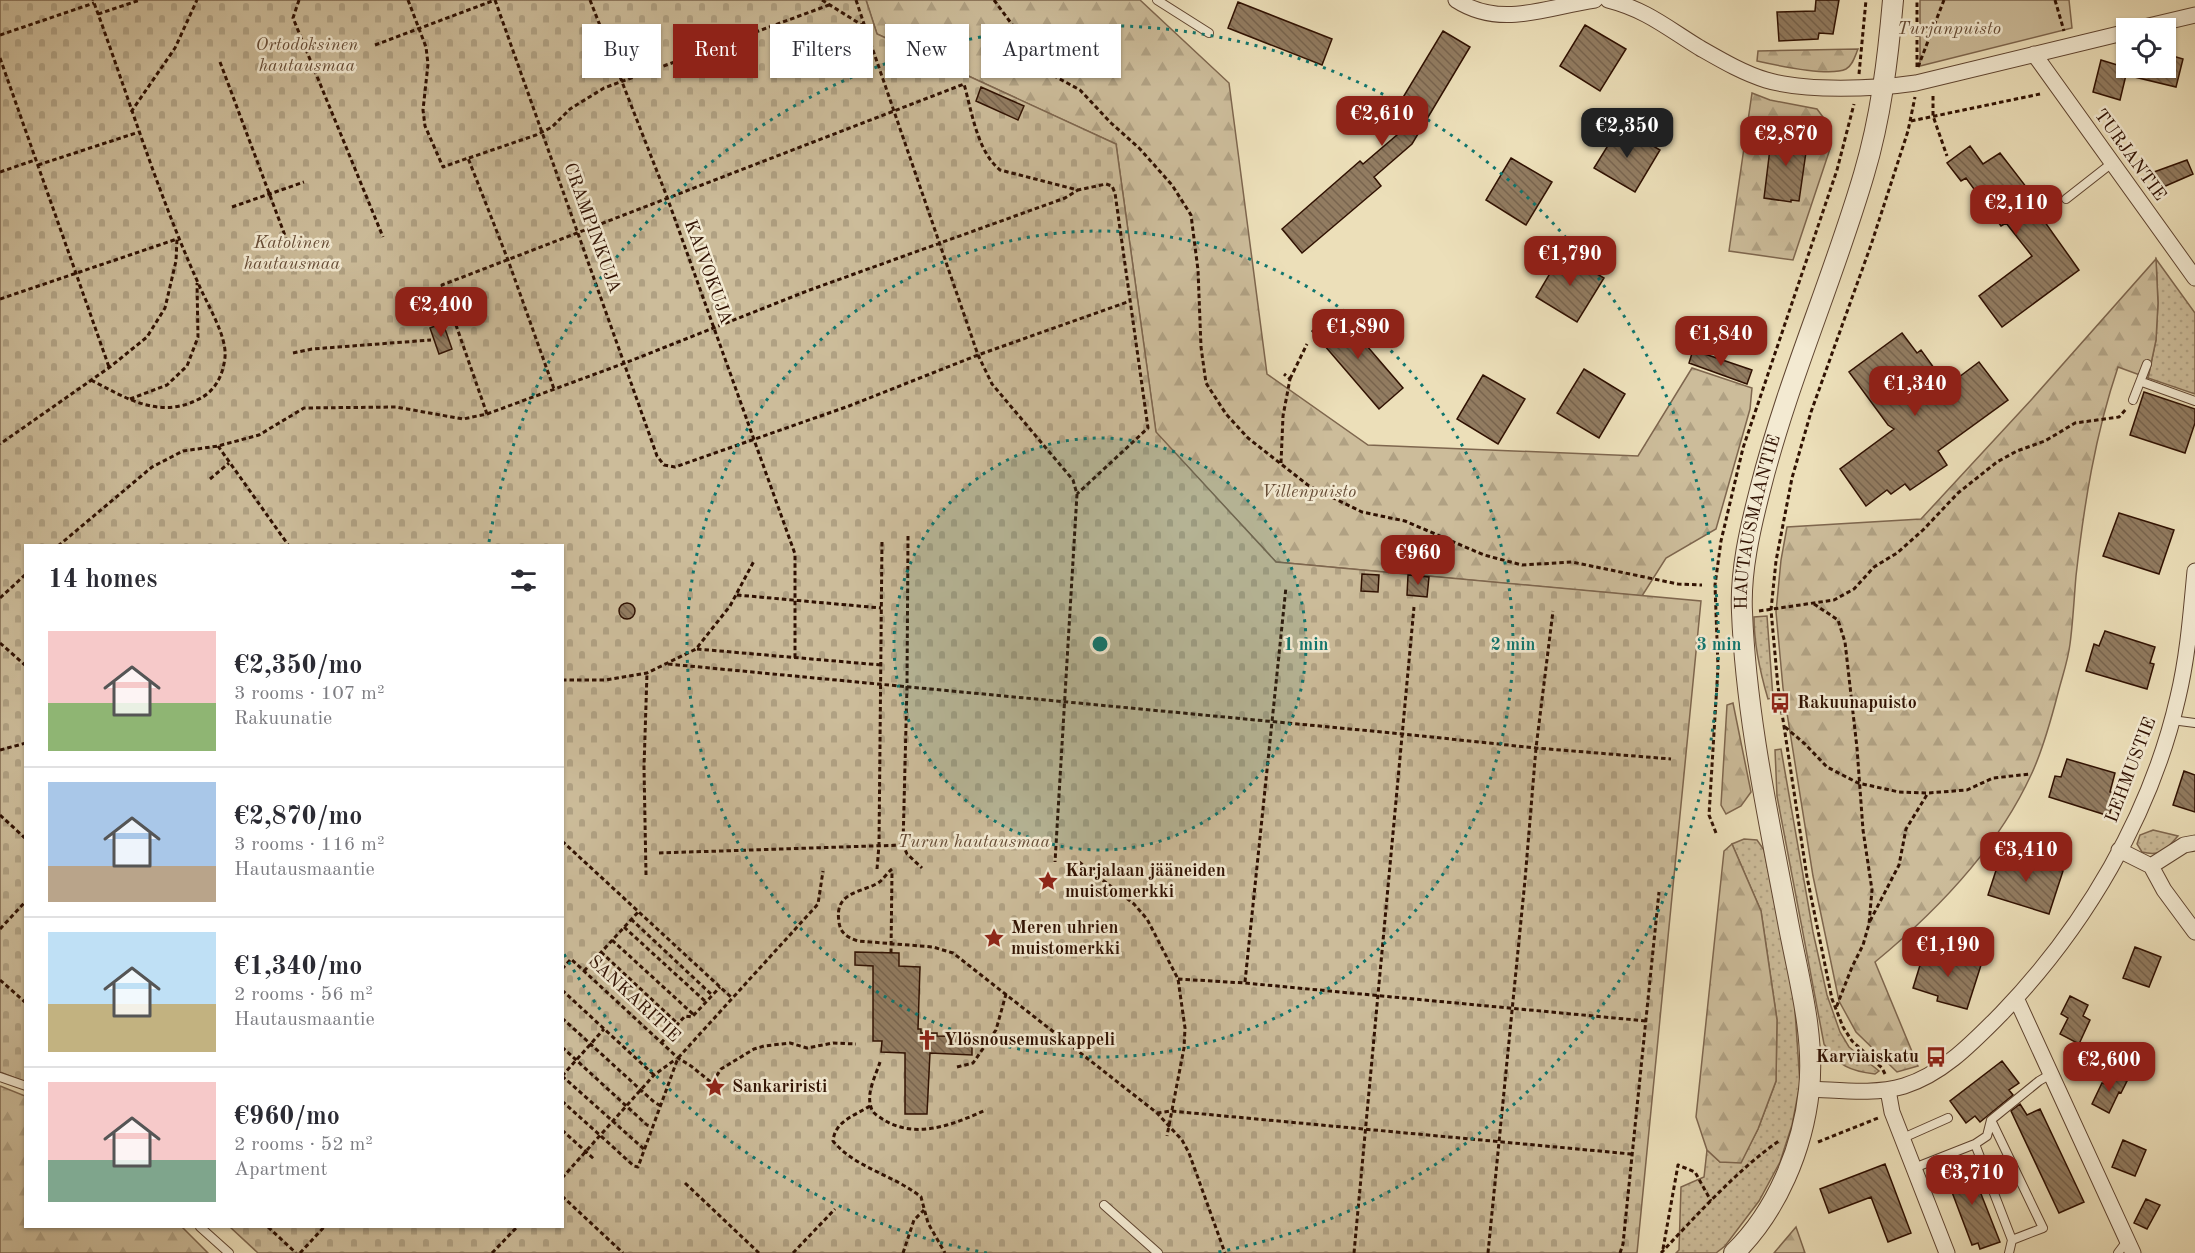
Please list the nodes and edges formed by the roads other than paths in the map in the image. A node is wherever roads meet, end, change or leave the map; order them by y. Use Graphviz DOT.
graph roads {
  1 [pos="1157,0"];
  2 [pos="1456,0"];
  3 [pos="1595,0"];
  4 [pos="1608,0"];
  5 [pos="1893,0"];
  6 [pos="2195,15"];
  7 [pos="2176,19"];
  8 [pos="1209,33"];
  9 [pos="2116,35"];
  10 [pos="2034,54"];
  11 [pos="1883,88"];
  12 [pos="2112,163"];
  13 [pos="2066,199"];
  14 [pos="2195,278"];
  15 [pos="2147,364"];
  16 [pos="2142,382"];
  17 [pos="2133,400"];
  18 [pos="2195,401"];
  19 [pos="2195,571"];
  20 [pos="2172,720"];
  21 [pos="2195,723"];
  22 [pos="2195,843"];
  23 [pos="2119,850"];
  24 [pos="2151,866"];
  25 [pos="2195,932"];
  26 [pos="2016,998"];
  27 [pos="2051,1074"];
  28 [pos="0,1077"];
  29 [pos="24,1085"];
  30 [pos="1809,1089"];
  31 [pos="1888,1090"];
  32 [pos="1948,1118"];
  33 [pos="1991,1120"];
  34 [pos="1903,1138"];
  35 [pos="1975,1144"];
  36 [pos="1914,1168"];
  37 [pos="1104,1205"];
  38 [pos="201,1228"];
  39 [pos="2012,1240"];
  40 [pos="2126,1249"];
  41 [pos="229,1253"];
  42 [pos="1158,1253"];
  43 [pos="1734,1253"];
  44 [pos="1947,1253"];
  45 [pos="2009,1253"];
  1 -- 8 [label="lane"];
  2 -- 3 [label="street"];
  4 -- 11 [label="street"];
  5 -- 11 [label="street, HAUTAUSMAANTIE"];
  6 -- 7 [label="street"];
  9 -- 10 [label="street"];
  10 -- 11 [label="street"];
  10 -- 12 [label="street, TURJANTIE"];
  11 -- 30 [label="street, HAUTAUSMAANTIE"];
  12 -- 13 [label="lane"];
  12 -- 14 [label="street, TURJANTIE"];
  15 -- 16 [label="lane"];
  16 -- 17 [label="lane"];
  16 -- 18 [label="lane"];
  19 -- 20 [label="street, LEHMUSTIE"];
  20 -- 21 [label="lane"];
  20 -- 23 [label="street, LEHMUSTIE"];
  22 -- 24 [label="street"];
  23 -- 24 [label="street"];
  23 -- 26 [label="street, LEHMUSTIE"];
  24 -- 25 [label="street"];
  26 -- 27 [label="street"];
  26 -- 31 [label="street, LEHMUSTIE"];
  27 -- 33 [label="lane"];
  27 -- 40 [label="street"];
  28 -- 29 [label="lane"];
  30 -- 31 [label="street, LEHMUSTIE"];
  30 -- 43 [label="street, HAUTAUSMAANTIE"];
  31 -- 34 [label="street"];
  32 -- 34 [label="lane"];
  33 -- 35 [label="lane"];
  33 -- 39 [label="lane"];
  34 -- 36 [label="street"];
  35 -- 36 [label="lane"];
  35 -- 39 [label="lane"];
  36 -- 44 [label="street"];
  37 -- 42 [label="lane"];
  38 -- 41 [label="lane"];
  39 -- 45 [label="lane"];
}
